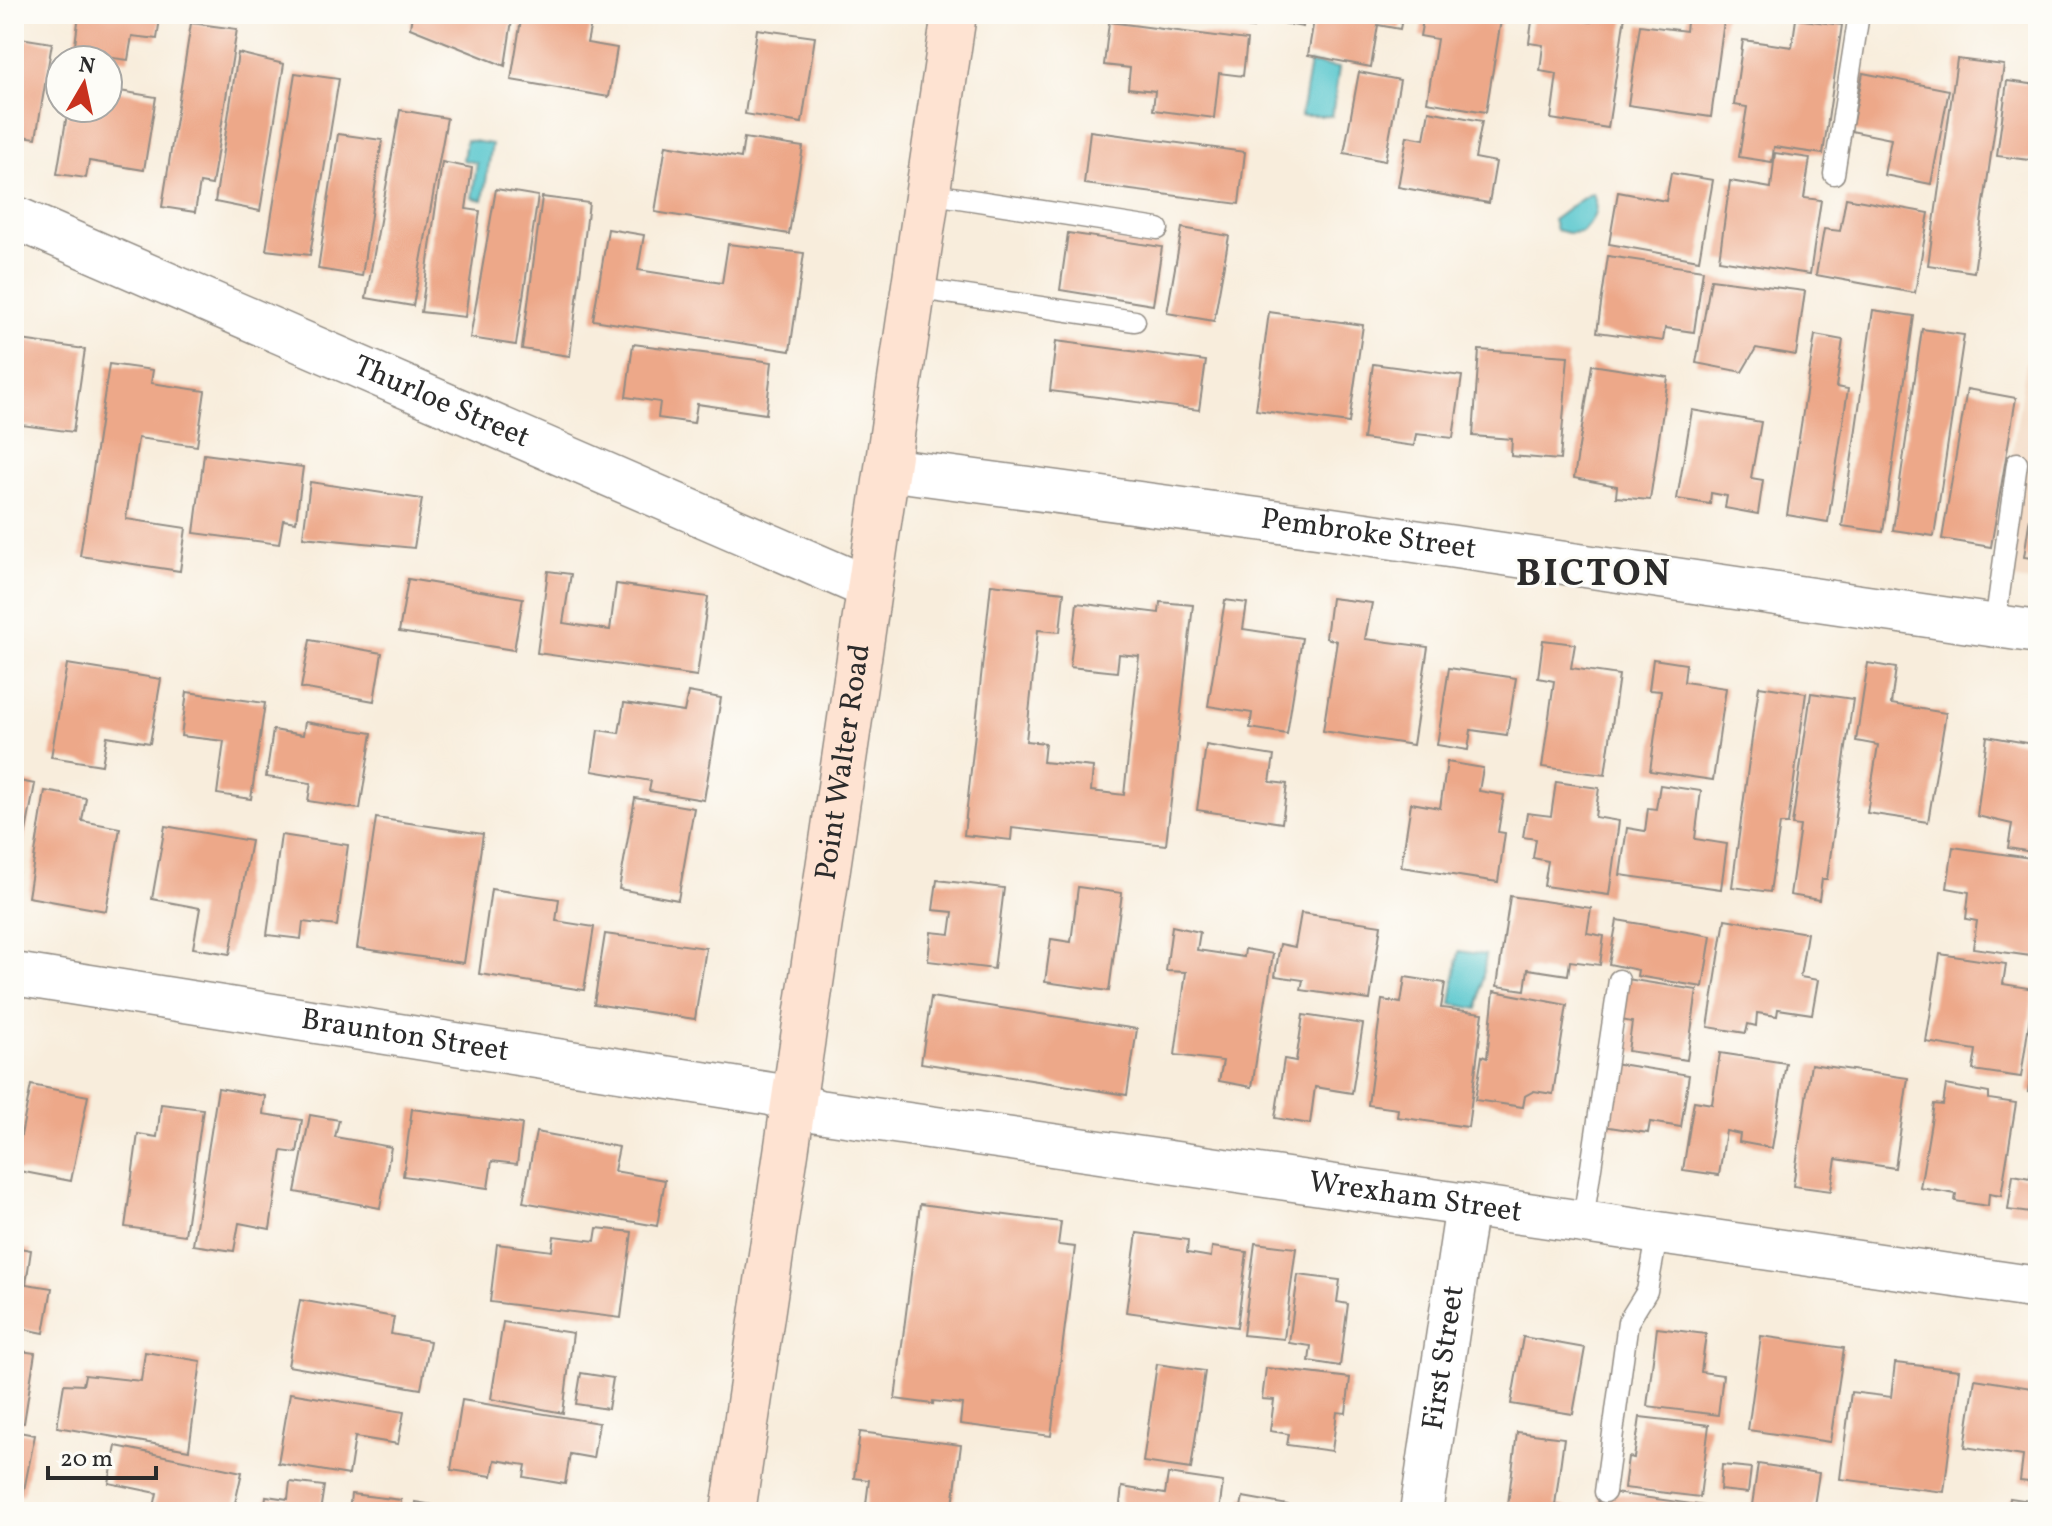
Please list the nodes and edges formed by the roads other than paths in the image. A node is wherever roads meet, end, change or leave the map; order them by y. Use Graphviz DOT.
graph roads {
  1 [pos="954,14"];
  2 [pos="1859,14"];
  3 [pos="1834,174"];
  4 [pos="927,193"];
  5 [pos="14,217"];
  6 [pos="1158,229"];
  7 [pos="913,288"];
  8 [pos="1135,321"];
  9 [pos="2017,463"];
  10 [pos="887,469"];
  11 [pos="869,588"];
  12 [pos="1995,625"];
  13 [pos="2038,632"];
  14 [pos="14,974"];
  15 [pos="1619,980"];
  16 [pos="795,1103"];
  17 [pos="1467,1205"];
  18 [pos="1583,1221"];
  19 [pos="1658,1232"];
  20 [pos="2038,1288"];
  21 [pos="1605,1492"];
  22 [pos="733,1512"];
  23 [pos="1421,1512"];
  1 -- 4 [label="street, Point Walter Road"];
  2 -- 3 [label="lane"];
  4 -- 6 [label="lane"];
  4 -- 7 [label="street, Point Walter Road"];
  5 -- 11 [label="street, Thurloe Street"];
  7 -- 8 [label="lane"];
  7 -- 10 [label="street, Point Walter Road"];
  9 -- 12 [label="lane"];
  10 -- 11 [label="street, Point Walter Road"];
  10 -- 12 [label="street, Pembroke Street"];
  11 -- 16 [label="street, Point Walter Road"];
  12 -- 13 [label="street, Pembroke Street"];
  14 -- 16 [label="street, Braunton Street"];
  15 -- 18 [label="lane"];
  16 -- 17 [label="street, Wrexham Street"];
  16 -- 22 [label="street, Point Walter Road"];
  17 -- 18 [label="street, Wrexham Street"];
  17 -- 23 [label="street, First Street"];
  18 -- 19 [label="street, Wrexham Street"];
  19 -- 20 [label="street, Wrexham Street"];
  19 -- 21 [label="lane"];
}
